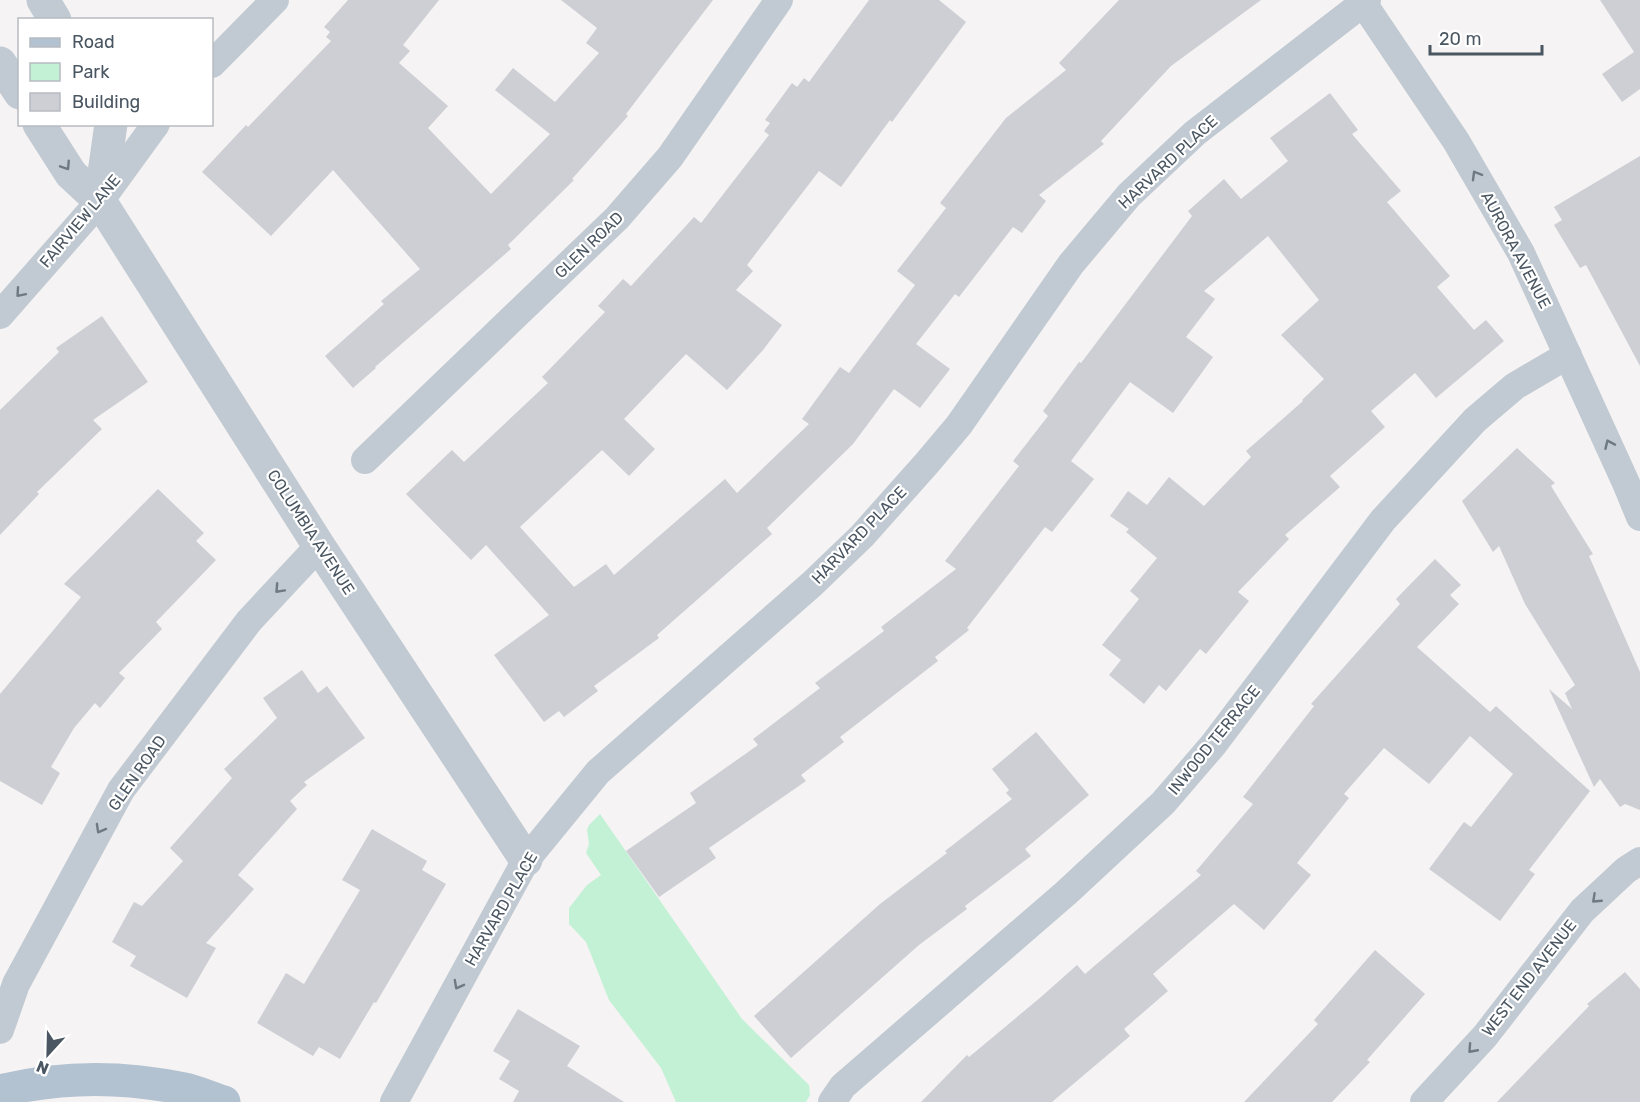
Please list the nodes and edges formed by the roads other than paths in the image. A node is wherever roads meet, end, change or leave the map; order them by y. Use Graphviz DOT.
graph roads {
  1 [pos="43,0"];
  2 [pos="276,0"];
  3 [pos="779,0"];
  4 [pos="1363,1"];
  5 [pos="54,18"];
  6 [pos="0,63"];
  7 [pos="213,63"];
  8 [pos="18,90"];
  9 [pos="40,126"];
  10 [pos="111,126"];
  11 [pos="155,126"];
  12 [pos="100,201"];
  13 [pos="0,315"];
  14 [pos="1568,355"];
  15 [pos="365,460"];
  16 [pos="1633,478"];
  17 [pos="1640,517"];
  18 [pos="319,546"];
  19 [pos="526,860"];
  20 [pos="1640,861"];
  21 [pos="0,1030"];
  22 [pos="0,1091"];
  23 [pos="224,1102"];
  24 [pos="394,1102"];
  25 [pos="832,1102"];
  26 [pos="1425,1102"];
  1 -- 5 [label="street"];
  2 -- 7 [label="street"];
  3 -- 15 [label="street, GLEN ROAD"];
  14 -- 4 [label="street, AURORA AVENUE, one-way"];
  4 -- 19 [label="street, HARVARD PLACE"];
  6 -- 8 [label="street"];
  9 -- 12 [label="street, COLUMBIA AVENUE, one-way"];
  10 -- 12 [label="street"];
  11 -- 12 [label="street, FAIRVIEW LANE"];
  12 -- 13 [label="street, FAIRVIEW LANE, one-way"];
  12 -- 18 [label="street, COLUMBIA AVENUE"];
  16 -- 14 [label="street, AURORA AVENUE, one-way"];
  14 -- 25 [label="street, INWOOD TERRACE"];
  16 -- 17 [label="street, AURORA AVENUE"];
  18 -- 19 [label="street, COLUMBIA AVENUE"];
  18 -- 21 [label="street, GLEN ROAD, one-way"];
  19 -- 24 [label="street, HARVARD PLACE, one-way"];
  20 -- 26 [label="street, WEST END AVENUE, one-way"];
  22 -- 23 [label="main road"];
}
